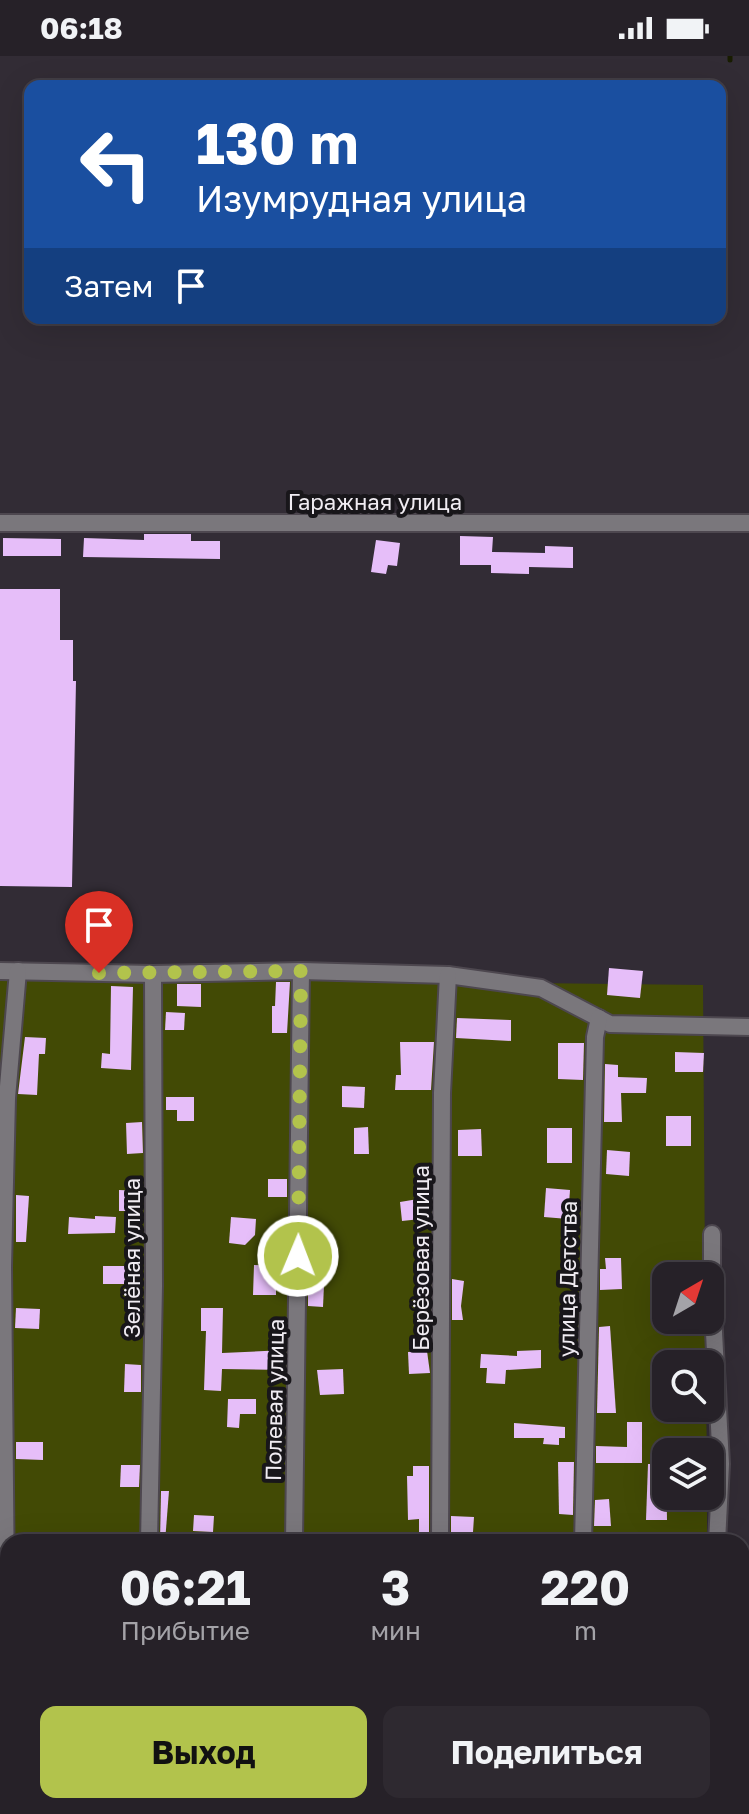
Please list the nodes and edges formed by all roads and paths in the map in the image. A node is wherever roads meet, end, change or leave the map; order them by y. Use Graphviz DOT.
graph roads {
  1 [pos="0,523"];
  2 [pos="749,523"];
  3 [pos="0,971"];
  4 [pos="18,971"];
  5 [pos="301,971"];
  6 [pos="153,974"];
  7 [pos="448,975"];
  8 [pos="599,1018"];
  9 [pos="749,1027"];
  10 [pos="712,1234"];
  11 [pos="5,1534"];
  12 [pos="149,1534"];
  13 [pos="294,1534"];
  14 [pos="440,1534"];
  15 [pos="583,1534"];
  16 [pos="717,1534"];
  1 -- 2 [label="street, Гаражная улица"];
  3 -- 4 [label="street"];
  4 -- 6 [label="street"];
  4 -- 11 [label="street"];
  5 -- 6 [label="street"];
  5 -- 7 [label="street"];
  5 -- 13 [label="street, Полевая улица"];
  6 -- 12 [label="street, Зелёная улица"];
  7 -- 8 [label="street"];
  7 -- 14 [label="street, Берёзовая улица"];
  8 -- 9 [label="street"];
  8 -- 15 [label="street, улица Детства"];
  10 -- 16 [label="street"];
}
